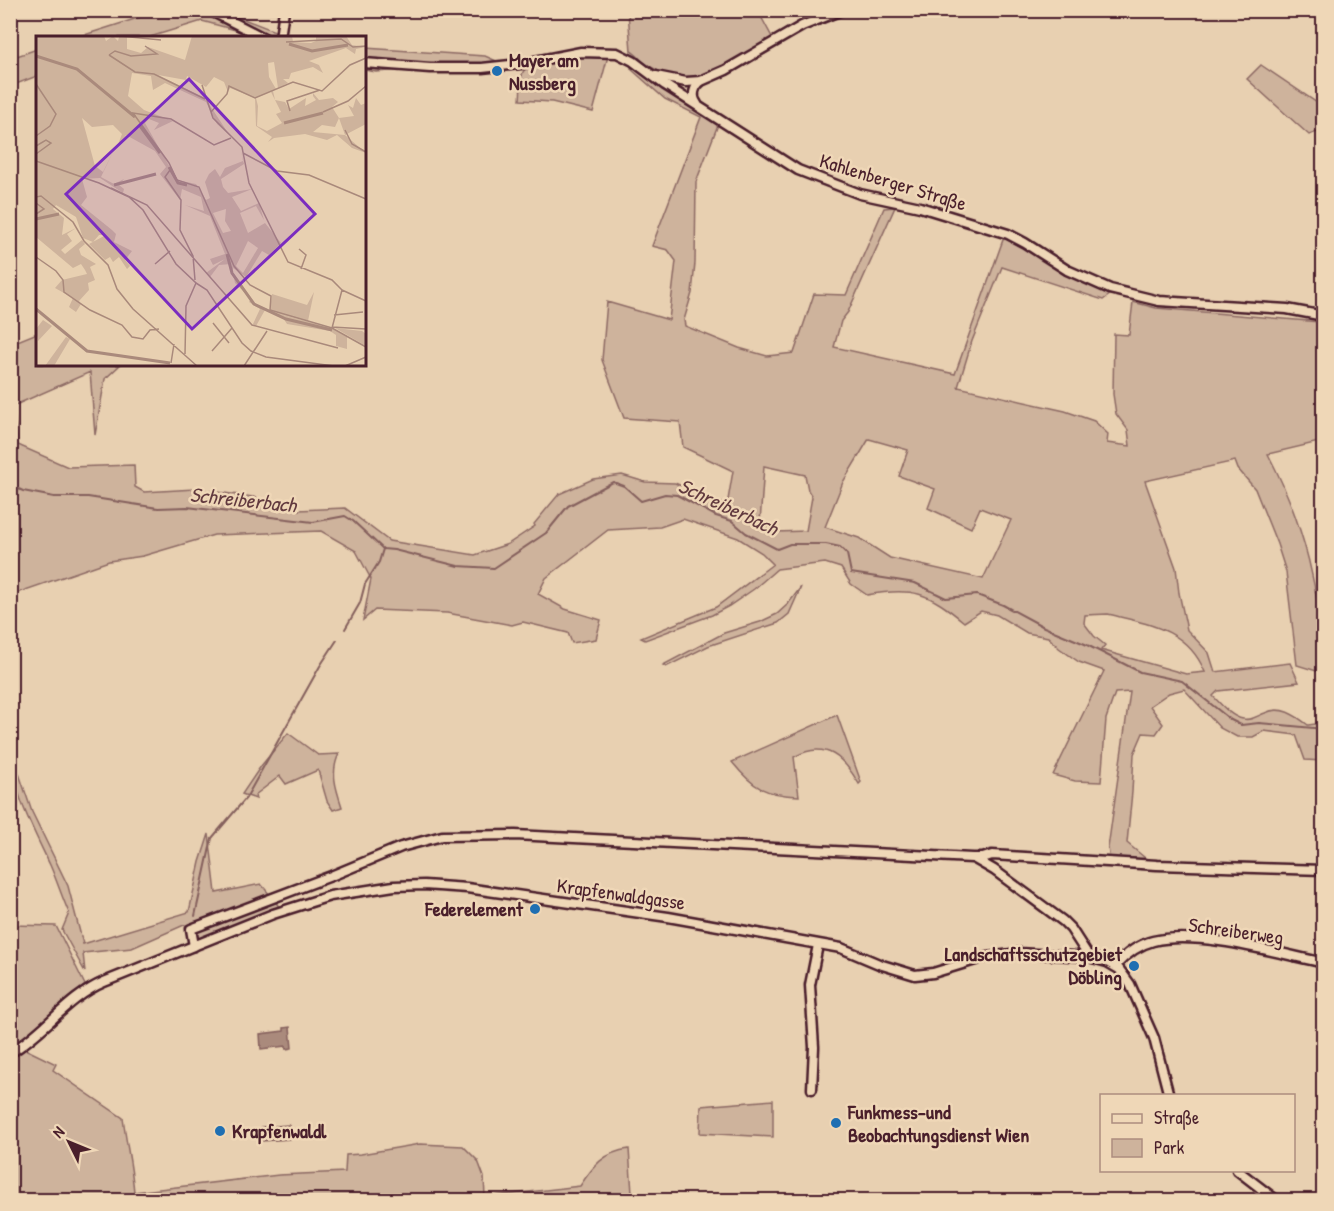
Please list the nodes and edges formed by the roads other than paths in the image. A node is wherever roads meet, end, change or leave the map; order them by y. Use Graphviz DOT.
graph roads {
  1 [pos="208,10"];
  2 [pos="284,10"];
  3 [pos="842,10"];
  4 [pos="260,36"];
  5 [pos="280,36"];
  6 [pos="366,63"];
  7 [pos="653,76"];
  8 [pos="701,81"];
  9 [pos="697,104"];
  10 [pos="1323,316"];
  11 [pos="972,858"];
  12 [pos="1323,870"];
  13 [pos="818,945"];
  14 [pos="194,946"];
  15 [pos="1089,957"];
  16 [pos="1323,963"];
  17 [pos="1115,966"];
  18 [pos="10,1053"];
  19 [pos="812,1089"];
  20 [pos="1169,1094"];
  21 [pos="1240,1172"];
  22 [pos="1276,1200"];
  1 -- 4 [label="street"];
  2 -- 5 [label="street"];
  3 -- 8 [label="street"];
  6 -- 7 [label="street, Kahlenberger Straße"];
  7 -- 8 [label="street"];
  7 -- 9 [label="street, Kahlenberger Straße"];
  8 -- 9 [label="street"];
  9 -- 10 [label="street, Kahlenberger Straße"];
  11 -- 12 [label="street"];
  11 -- 14 [label="street"];
  11 -- 15 [label="street"];
  13 -- 14 [label="street, Krapfenwaldgasse"];
  13 -- 15 [label="street, Krapfenwaldgasse"];
  13 -- 19 [label="street"];
  14 -- 18 [label="street, Krapfenwaldgasse"];
  15 -- 17 [label="street, Krapfenwaldgasse"];
  16 -- 17 [label="street, Schreiberweg"];
  17 -- 20 [label="street"];
  21 -- 22 [label="street"];
}
